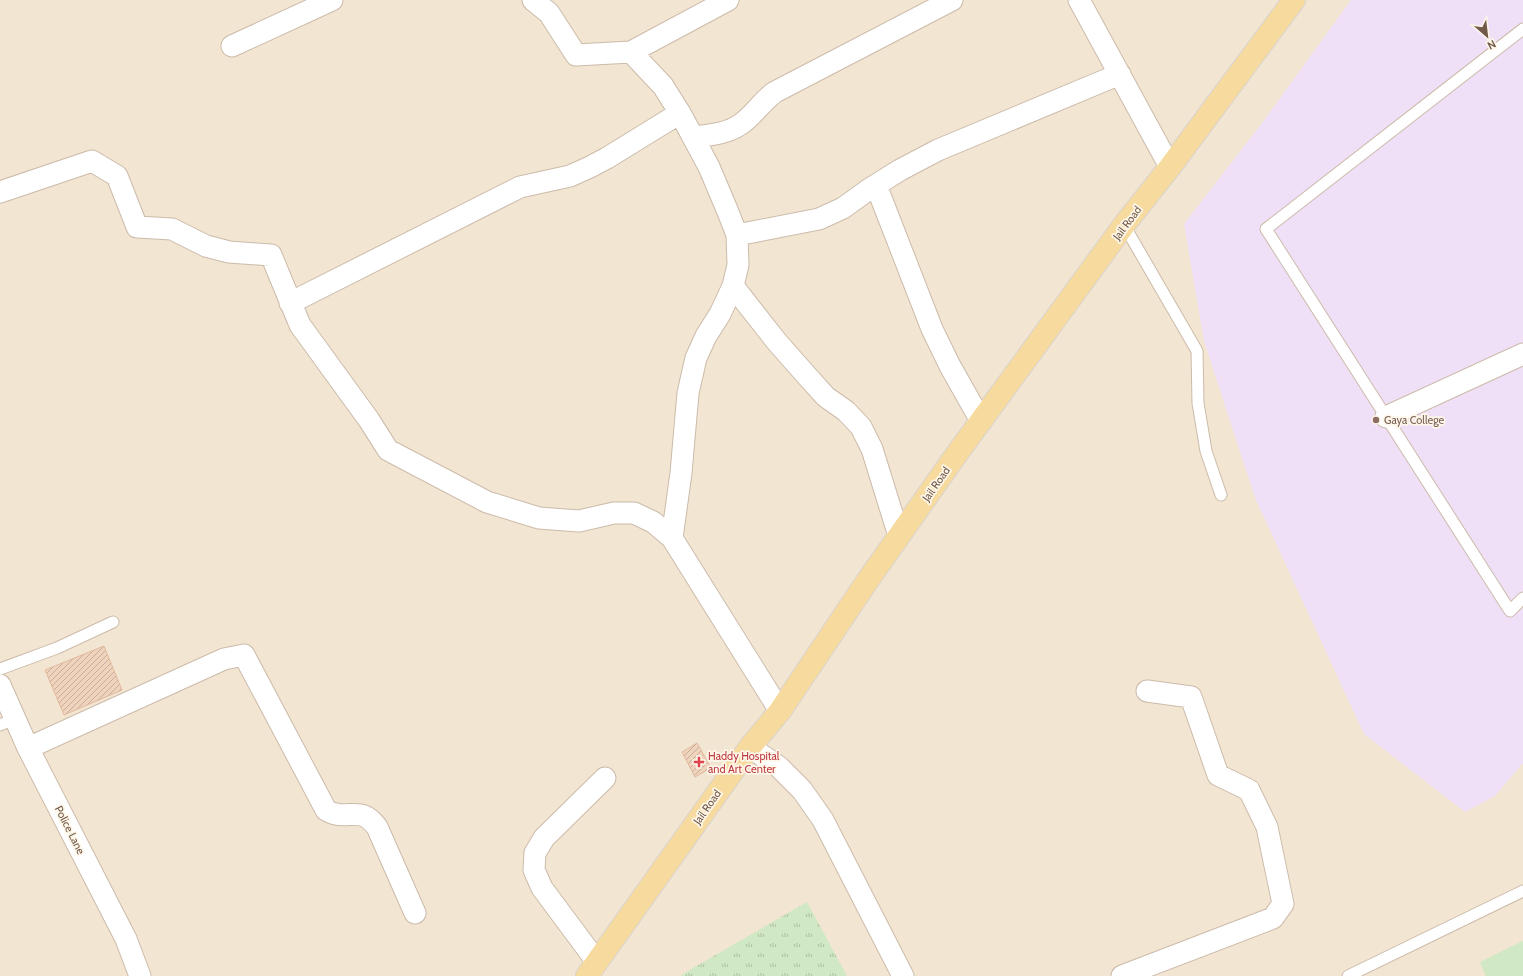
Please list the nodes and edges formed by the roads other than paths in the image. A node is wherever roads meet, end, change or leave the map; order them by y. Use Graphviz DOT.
graph roads {
  1 [pos="332,0"];
  2 [pos="533,0"];
  3 [pos="952,0"];
  4 [pos="1079,0"];
  5 [pos="1294,0"];
  6 [pos="718,2"];
  7 [pos="1523,29"];
  8 [pos="232,46"];
  9 [pos="631,52"];
  10 [pos="1120,74"];
  11 [pos="680,113"];
  12 [pos="693,137"];
  13 [pos="1170,167"];
  14 [pos="876,184"];
  15 [pos="0,192"];
  16 [pos="1124,225"];
  17 [pos="737,235"];
  18 [pos="733,286"];
  19 [pos="290,303"];
  20 [pos="1523,354"];
  21 [pos="1386,417"];
  22 [pos="981,421"];
  23 [pos="1221,495"];
  24 [pos="899,536"];
  25 [pos="672,538"];
  26 [pos="1523,598"];
  27 [pos="113,622"];
  28 [pos="0,670"];
  29 [pos="0,685"];
  30 [pos="1146,691"];
  31 [pos="780,711"];
  32 [pos="7,722"];
  33 [pos="750,747"];
  34 [pos="28,748"];
  35 [pos="604,778"];
  36 [pos="1523,892"];
  37 [pos="415,912"];
  38 [pos="592,969"];
  39 [pos="140,976"];
  40 [pos="904,976"];
  41 [pos="1122,976"];
  42 [pos="1348,976"];
  1 -- 8 [label="street"];
  2 -- 9 [label="street"];
  3 -- 12 [label="street"];
  4 -- 10 [label="street"];
  5 -- 13 [label="main road, Jail Road"];
  6 -- 9 [label="street"];
  7 -- 21 [label="lane"];
  9 -- 11 [label="street"];
  10 -- 13 [label="street"];
  10 -- 14 [label="street"];
  11 -- 12 [label="street"];
  11 -- 19 [label="street"];
  12 -- 17 [label="street"];
  13 -- 16 [label="main road, Jail Road"];
  14 -- 17 [label="street"];
  14 -- 22 [label="street"];
  15 -- 19 [label="street"];
  16 -- 22 [label="main road, Jail Road"];
  16 -- 23 [label="lane"];
  17 -- 18 [label="street"];
  18 -- 24 [label="street"];
  18 -- 25 [label="street"];
  19 -- 25 [label="street"];
  20 -- 21 [label="street"];
  21 -- 26 [label="lane"];
  22 -- 24 [label="main road, Jail Road"];
  24 -- 31 [label="main road, Jail Road"];
  25 -- 31 [label="street"];
  27 -- 28 [label="lane"];
  29 -- 32 [label="street, Police Lane"];
  30 -- 41 [label="street"];
  31 -- 33 [label="main road, Jail Road"];
  32 -- 34 [label="street, Police Lane"];
  33 -- 38 [label="main road, Jail Road"];
  33 -- 40 [label="street"];
  34 -- 37 [label="street"];
  34 -- 39 [label="street, Police Lane"];
  35 -- 38 [label="street"];
  36 -- 42 [label="lane"];
}
